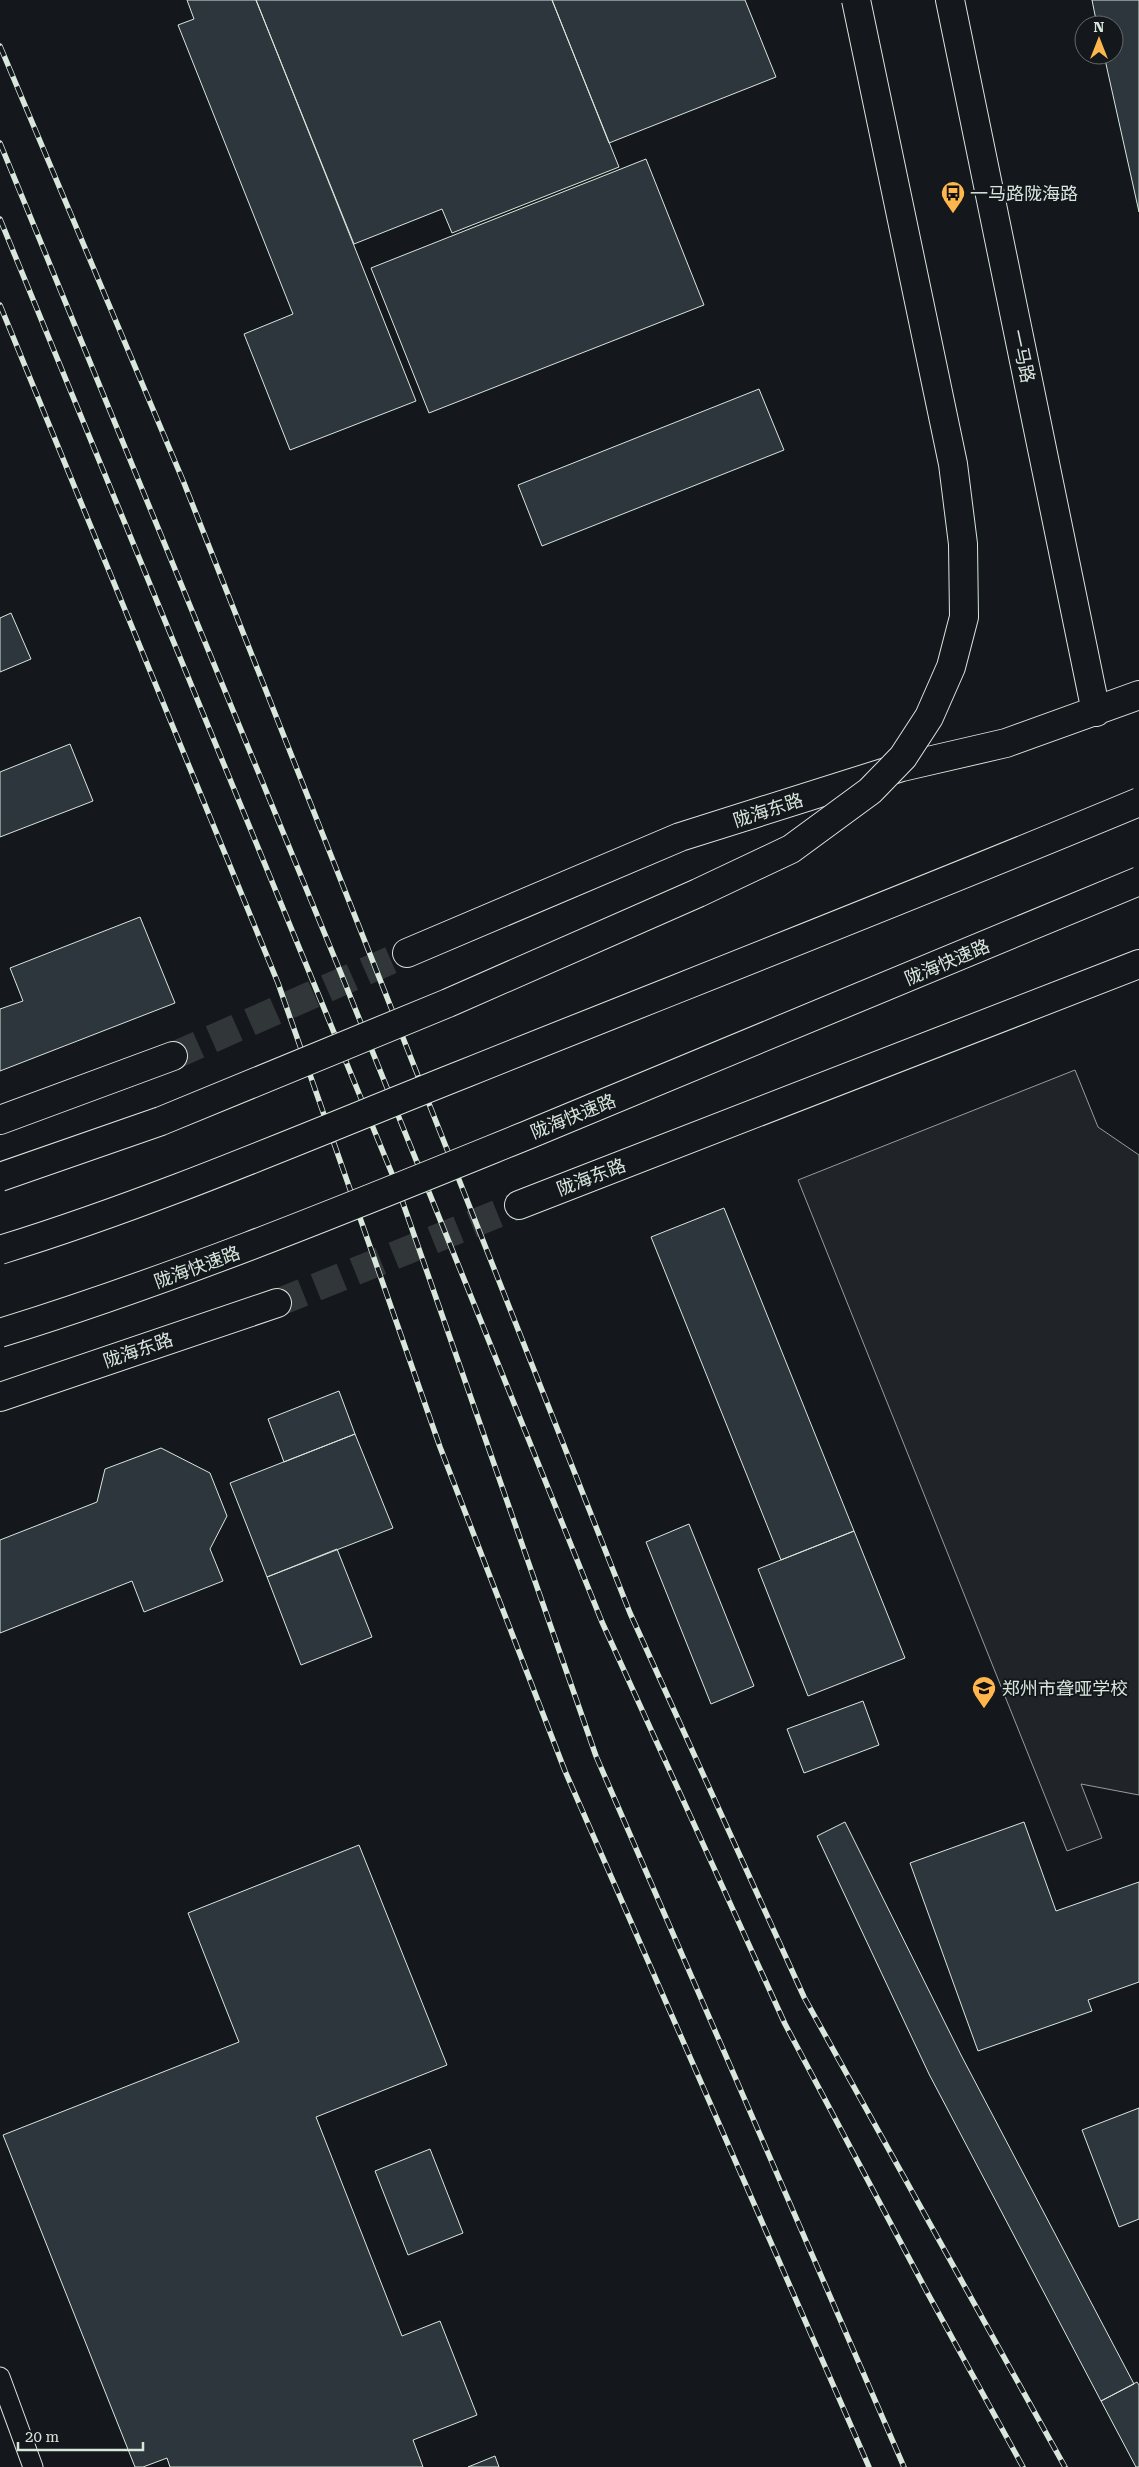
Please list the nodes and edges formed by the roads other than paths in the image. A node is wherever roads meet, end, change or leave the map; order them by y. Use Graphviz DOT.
graph roads {
  1 [pos="856,0"];
  2 [pos="950,0"];
  3 [pos="1139,695"];
  4 [pos="1096,712"];
  5 [pos="1139,802"];
  6 [pos="1139,881"];
  7 [pos="407,953"];
  8 [pos="1139,964"];
  9 [pos="174,1056"];
  10 [pos="0,1120"];
  11 [pos="0,1177"];
  12 [pos="519,1205"];
  13 [pos="0,1250"];
  14 [pos="277,1303"];
  15 [pos="0,1333"];
  16 [pos="0,1397"];
  17 [pos="0,2377"];
  18 [pos="33,2467"];
  1 -- 11 [label="main road, bridge"];
  2 -- 4 [label="main road, 一马路"];
  3 -- 4 [label="main road, 陇海东路"];
  4 -- 7 [label="main road, 陇海东路"];
  5 -- 13 [label="main road, bridge"];
  6 -- 15 [label="main road, 陇海快速路, bridge"];
  8 -- 12 [label="main road, 陇海东路"];
  9 -- 10 [label="main road"];
  14 -- 16 [label="main road, 陇海东路"];
  17 -- 18 [label="lane"];
}
